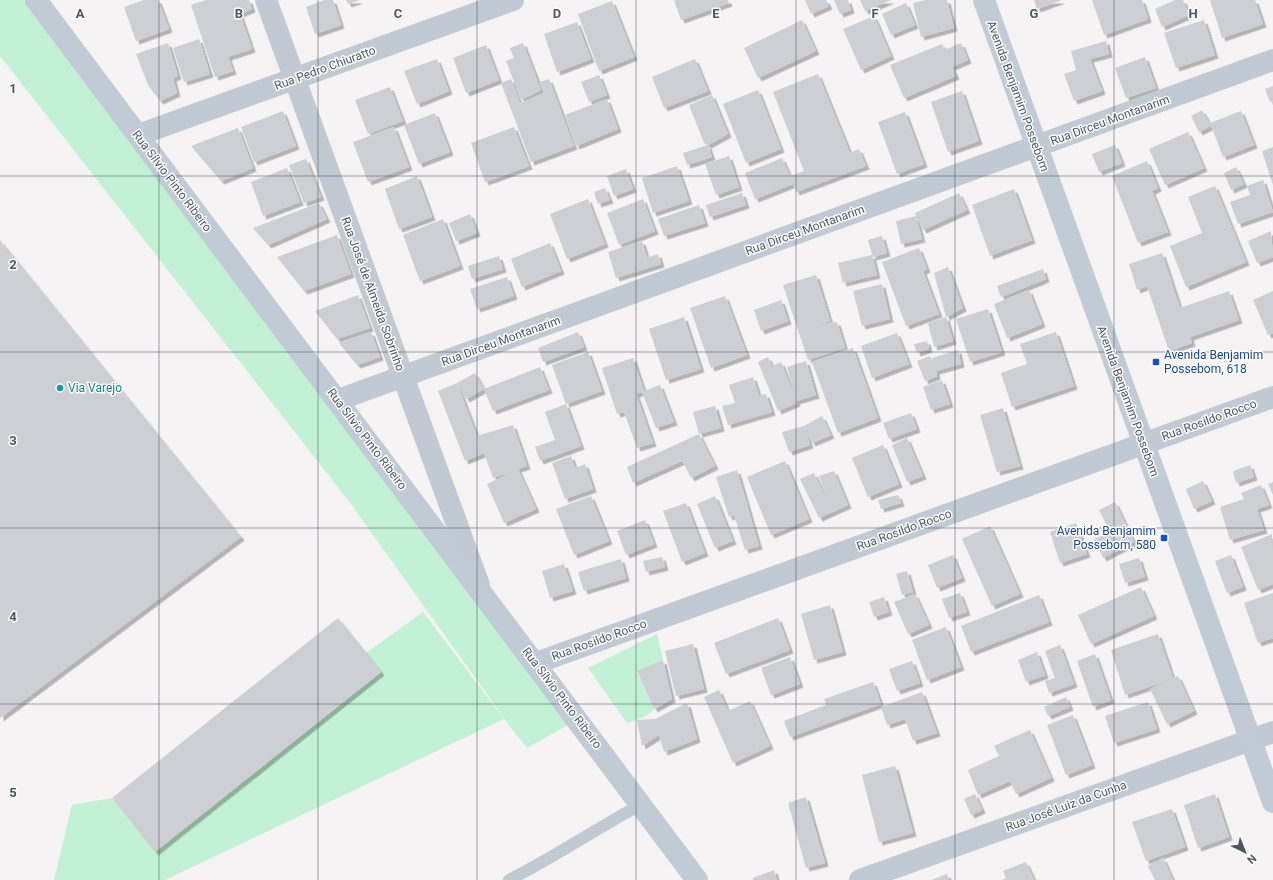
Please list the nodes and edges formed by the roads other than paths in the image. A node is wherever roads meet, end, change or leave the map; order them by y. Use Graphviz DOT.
graph roads {
  1 [pos="36,0"];
  2 [pos="266,0"];
  3 [pos="513,0"];
  4 [pos="984,0"];
  5 [pos="1273,60"];
  6 [pos="295,79"];
  7 [pos="138,135"];
  8 [pos="1036,146"];
  9 [pos="403,376"];
  10 [pos="1273,398"];
  11 [pos="338,400"];
  12 [pos="1144,444"];
  13 [pos="480,589"];
  14 [pos="536,663"];
  15 [pos="1273,732"];
  16 [pos="1251,740"];
  17 [pos="1273,802"];
  18 [pos="642,804"];
  19 [pos="509,880"];
  20 [pos="697,880"];
  21 [pos="860,880"];
  1 -- 7 [label="street, Rua Sílvio Pinto Ribeiro"];
  2 -- 6 [label="street, Rua José de Almeida Sobrinho"];
  3 -- 6 [label="street, Rua Pedro Chiuratto"];
  4 -- 8 [label="street, Avenida Benjamim Possebom"];
  5 -- 8 [label="street, Rua Dirceu Montanarim"];
  6 -- 7 [label="street, Rua Pedro Chiuratto"];
  6 -- 9 [label="street, Rua José de Almeida Sobrinho"];
  7 -- 11 [label="street, Rua Sílvio Pinto Ribeiro"];
  8 -- 9 [label="street, Rua Dirceu Montanarim"];
  8 -- 12 [label="street, Avenida Benjamim Possebom"];
  9 -- 11 [label="street, Rua Dirceu Montanarim"];
  9 -- 13 [label="street, Rua José de Almeida Sobrinho"];
  10 -- 12 [label="street, Rua Rosildo Rocco"];
  11 -- 13 [label="street, Rua Sílvio Pinto Ribeiro"];
  12 -- 14 [label="street, Rua Rosildo Rocco"];
  12 -- 16 [label="street, Avenida Benjamim Possebom"];
  13 -- 14 [label="street, Rua Sílvio Pinto Ribeiro"];
  14 -- 18 [label="street, Rua Sílvio Pinto Ribeiro"];
  15 -- 16 [label="street, Rua José Luiz da Cunha"];
  16 -- 17 [label="street, Avenida Benjamim Possebom"];
  16 -- 21 [label="street, Rua José Luiz da Cunha"];
  18 -- 19 [label="lane"];
  18 -- 20 [label="street, Rua Sílvio Pinto Ribeiro"];
}
